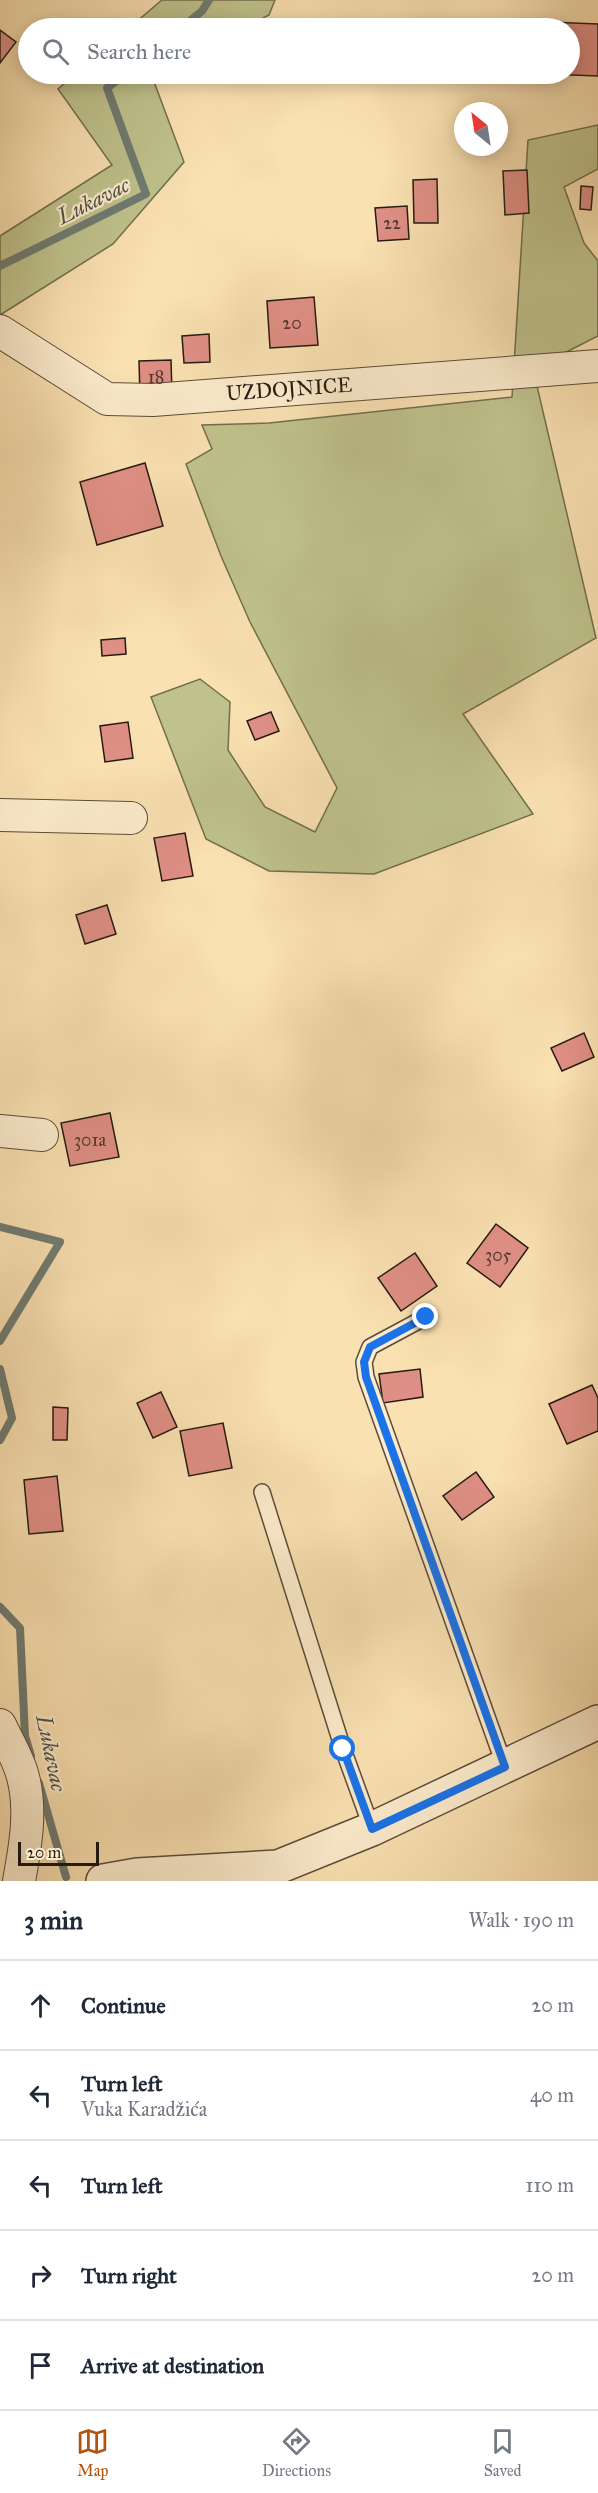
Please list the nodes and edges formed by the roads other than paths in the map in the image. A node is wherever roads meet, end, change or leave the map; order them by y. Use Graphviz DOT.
graph roads {
  1 [pos="0,331"];
  2 [pos="598,366"];
  3 [pos="0,815"];
  4 [pos="130,818"];
  5 [pos="0,1131"];
  6 [pos="42,1135"];
  7 [pos="426,1317"];
  8 [pos="262,1492"];
  9 [pos="598,1722"];
  10 [pos="0,1725"];
  11 [pos="505,1767"];
  12 [pos="372,1829"];
  13 [pos="19,1881"];
  14 [pos="103,1881"];
  1 -- 2 [label="street, UZDOJNICE"];
  3 -- 4 [label="street"];
  5 -- 6 [label="street"];
  7 -- 11 [label="lane"];
  8 -- 12 [label="lane"];
  9 -- 11 [label="street"];
  10 -- 13 [label="street"];
  11 -- 12 [label="street"];
  12 -- 14 [label="street"];
}
